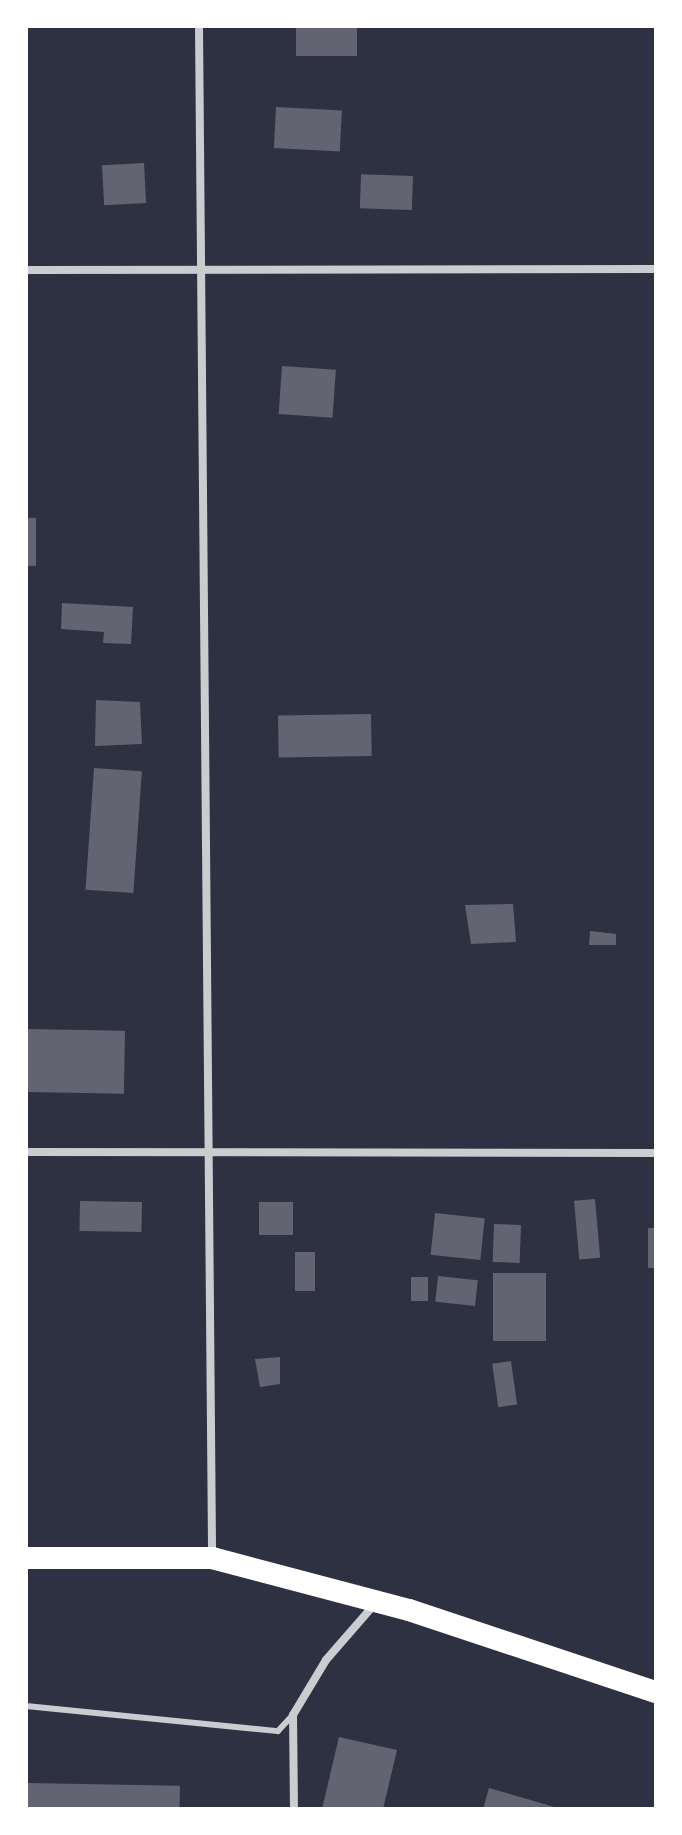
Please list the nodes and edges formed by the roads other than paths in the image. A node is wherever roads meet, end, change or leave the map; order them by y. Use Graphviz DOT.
graph roads {
  1 [pos="199,26"];
  2 [pos="656,269"];
  3 [pos="26,270"];
  4 [pos="201,270"];
  5 [pos="208,1151"];
  6 [pos="26,1152"];
  7 [pos="656,1153"];
  8 [pos="26,1558"];
  9 [pos="212,1558"];
  10 [pos="377,1602"];
  11 [pos="656,1692"];
  12 [pos="26,1706"];
  13 [pos="293,1715"];
  14 [pos="294,1809"];
  1 -- 4 [label="street"];
  2 -- 4 [label="street"];
  3 -- 4 [label="street"];
  4 -- 5 [label="street"];
  5 -- 6 [label="street"];
  5 -- 7 [label="street"];
  5 -- 9 [label="street"];
  8 -- 9 [label="highway"];
  9 -- 10 [label="highway"];
  10 -- 11 [label="highway"];
  10 -- 13 [label="street"];
  12 -- 13 [label="lane"];
  13 -- 14 [label="street"];
}
